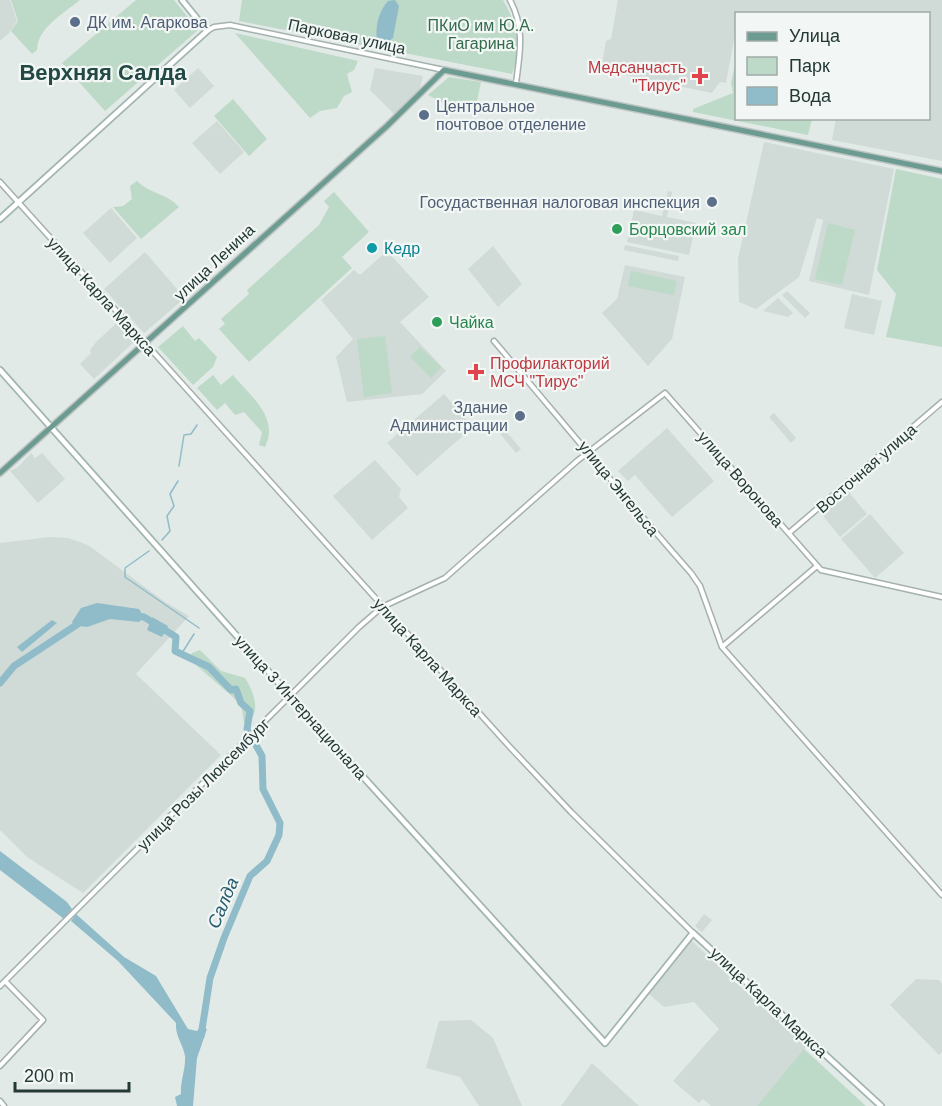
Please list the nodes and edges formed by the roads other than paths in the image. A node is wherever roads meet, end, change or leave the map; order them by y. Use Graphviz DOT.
graph roads {
  1 [pos="182,0"];
  2 [pos="510,0"];
  3 [pos="207,31"];
  4 [pos="444,70"];
  5 [pos="516,83"];
  6 [pos="942,171"];
  7 [pos="0,182"];
  8 [pos="18,203"];
  9 [pos="0,219"];
  10 [pos="494,341"];
  11 [pos="144,344"];
  12 [pos="0,370"];
  13 [pos="665,393"];
  14 [pos="942,402"];
  15 [pos="51,427"];
  16 [pos="589,452"];
  17 [pos="0,472"];
  18 [pos="789,533"];
  19 [pos="817,566"];
  20 [pos="942,597"];
  21 [pos="382,607"];
  22 [pos="722,647"];
  23 [pos="290,694"];
  24 [pos="942,895"];
  25 [pos="693,933"];
  26 [pos="5,981"];
  27 [pos="0,986"];
  28 [pos="0,1066"];
  29 [pos="0,1101"];
  30 [pos="4,1106"];
  31 [pos="881,1106"];
  1 -- 3 [label="main road"];
  2 -- 5 [label="street"];
  3 -- 4 [label="street, Парковая улица"];
  3 -- 8 [label="main road"];
  4 -- 5 [label="main road, Парковая улица"];
  4 -- 11 [label="main road, улица Ленина"];
  5 -- 6 [label="main road, Парковая улица"];
  7 -- 8 [label="street, улица Карла Маркса"];
  8 -- 9 [label="main road"];
  8 -- 11 [label="street, улица Карла Маркса"];
  10 -- 16 [label="street, улица Энгельса"];
  11 -- 15 [label="main road, улица Ленина"];
  11 -- 21 [label="street, улица Карла Маркса"];
  12 -- 15 [label="main road, улица 3 Интернационала"];
  13 -- 16 [label="street, улица Розы Люксембург"];
  13 -- 18 [label="street, улица Воронова"];
  14 -- 18 [label="street, Восточная улица"];
  15 -- 17 [label="main road, улица Ленина"];
  15 -- 23 [label="main road, улица 3 Интернационала"];
  16 -- 21 [label="street, улица Розы Люксембург"];
  16 -- 22 [label="street, улица Энгельса"];
  18 -- 19 [label="street, улица Воронова"];
  19 -- 20 [label="street, улица Воронова"];
  19 -- 22 [label="street"];
  21 -- 23 [label="street, улица Розы Люксембург"];
  21 -- 25 [label="street, улица Карла Маркса"];
  22 -- 24 [label="street, улица Энгельса"];
  23 -- 25 [label="main road, улица 3 Интернационала"];
  23 -- 26 [label="street, улица Розы Люксембург"];
  25 -- 31 [label="main road, улица Карла Маркса"];
  26 -- 27 [label="street, улица Розы Люксембург"];
  26 -- 28 [label="street"];
  29 -- 30 [label="street"];
}
